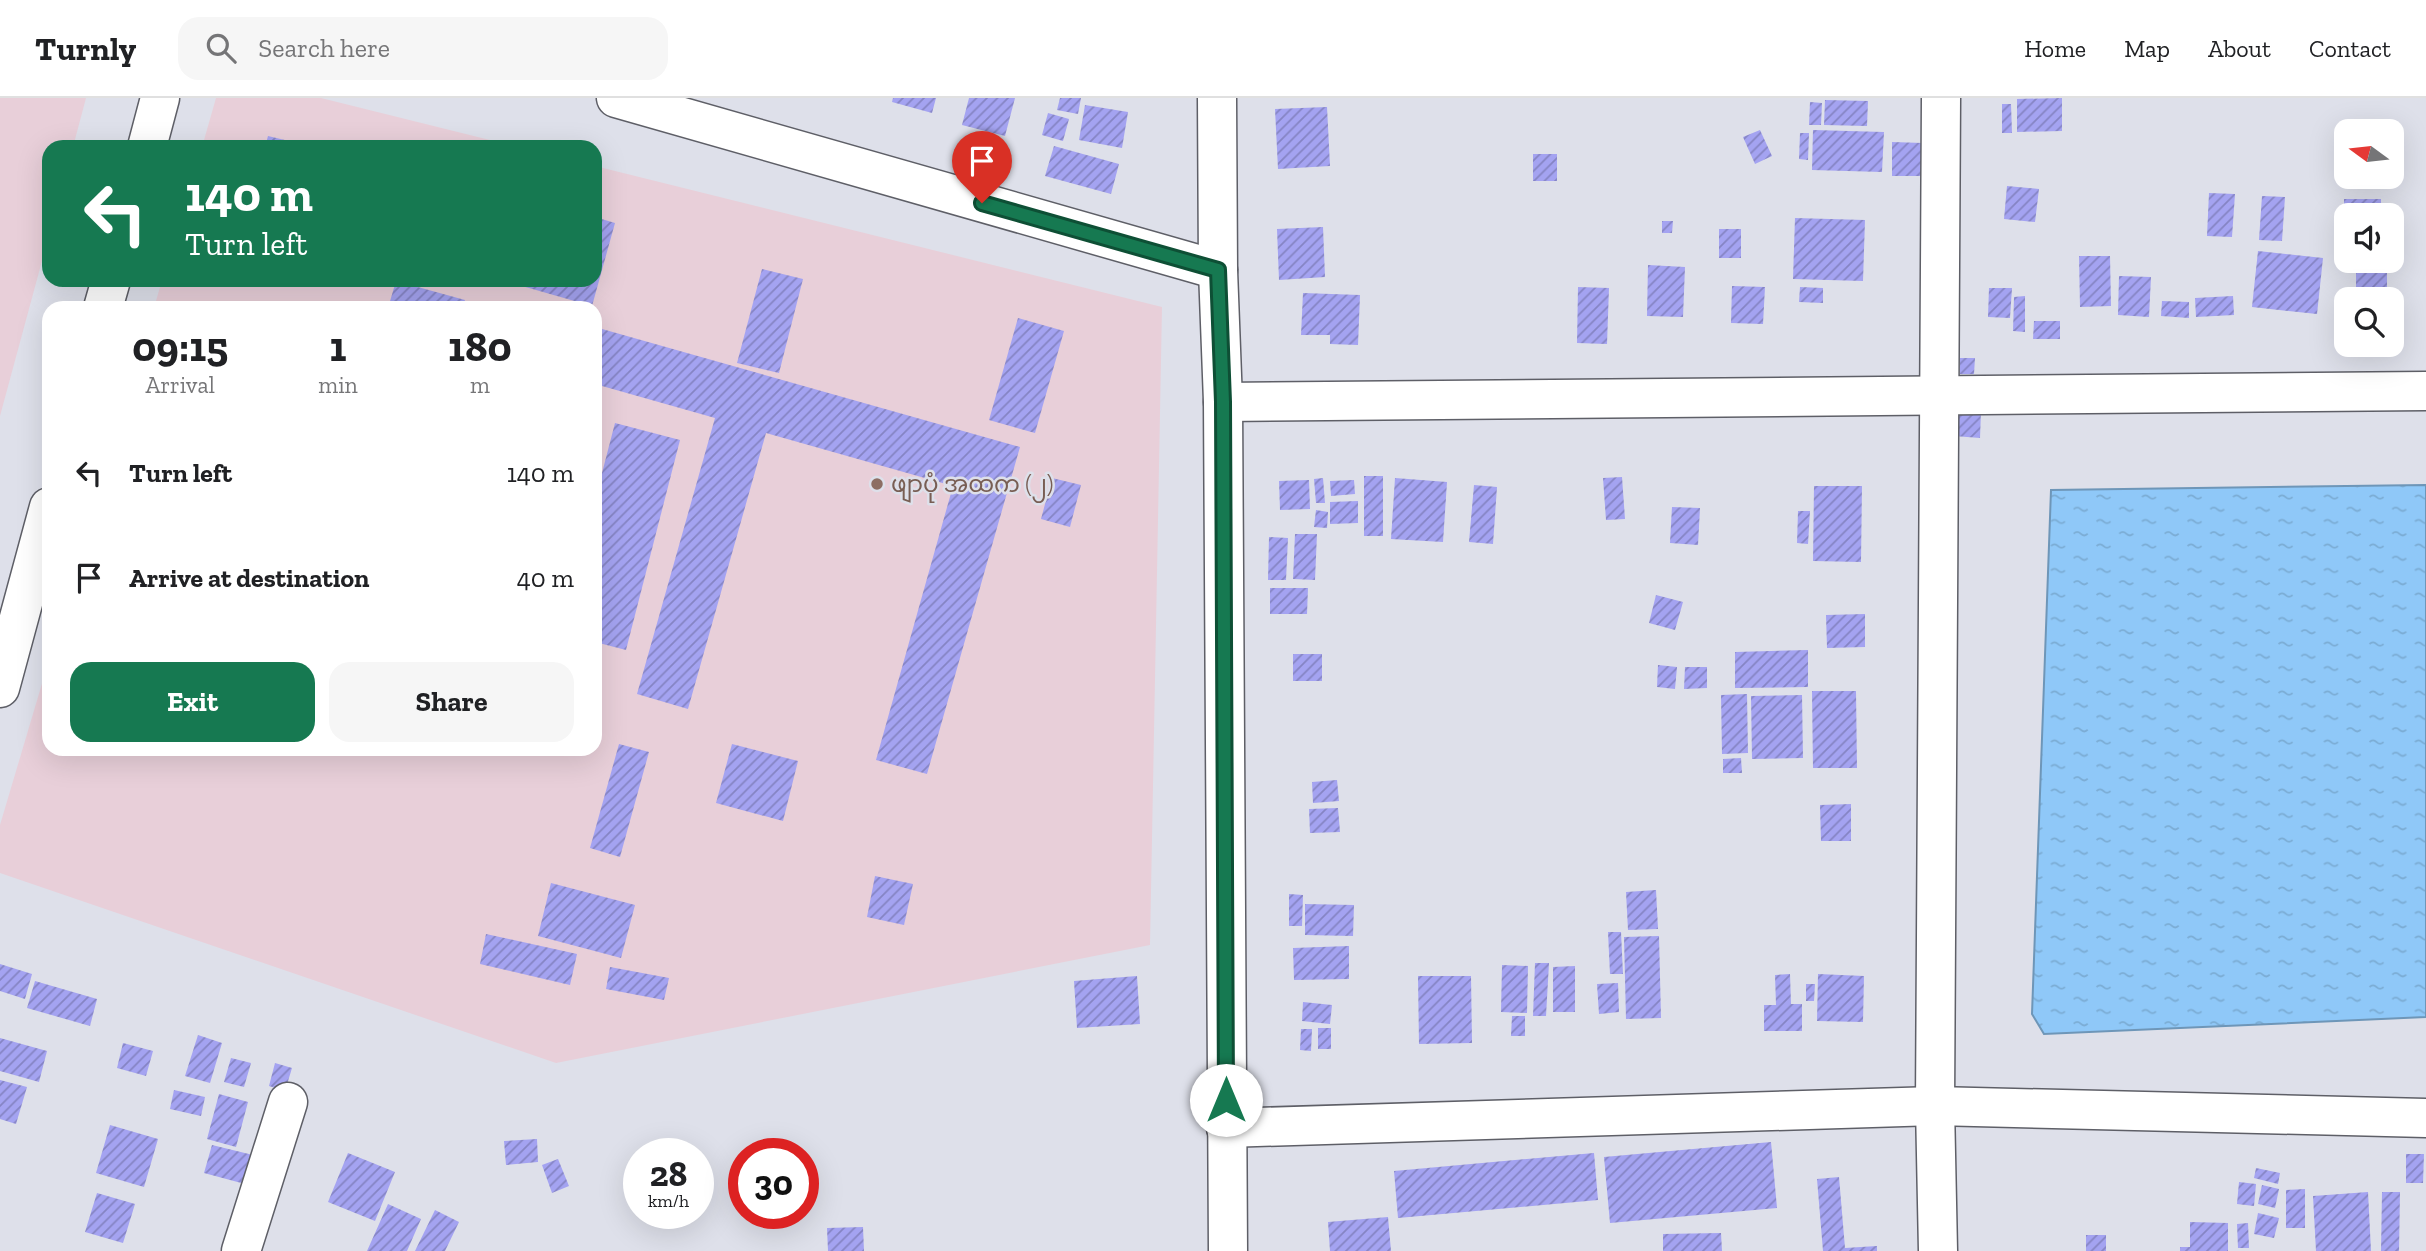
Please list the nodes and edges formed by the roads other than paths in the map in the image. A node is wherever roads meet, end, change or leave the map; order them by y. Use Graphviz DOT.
graph roads {
  1 [pos="160,98"];
  2 [pos="616,98"];
  3 [pos="1217,98"];
  4 [pos="1941,98"];
  5 [pos="149,140"];
  6 [pos="1218,270"];
  7 [pos="2426,391"];
  8 [pos="1939,396"];
  9 [pos="1223,402"];
  10 [pos="42,533"];
  11 [pos="0,688"];
  12 [pos="288,1102"];
  13 [pos="1935,1106"];
  14 [pos="2426,1118"];
  15 [pos="1226,1128"];
  16 [pos="241,1251"];
  17 [pos="1228,1251"];
  18 [pos="1938,1251"];
  1 -- 5 [label="main road"];
  2 -- 6 [label="main road"];
  3 -- 6 [label="main road"];
  4 -- 8 [label="main road"];
  6 -- 9 [label="main road"];
  7 -- 8 [label="main road"];
  8 -- 9 [label="main road"];
  8 -- 13 [label="main road"];
  9 -- 15 [label="main road"];
  10 -- 11 [label="main road"];
  12 -- 16 [label="main road"];
  13 -- 14 [label="main road"];
  13 -- 15 [label="main road"];
  13 -- 18 [label="main road"];
  15 -- 17 [label="main road"];
}
